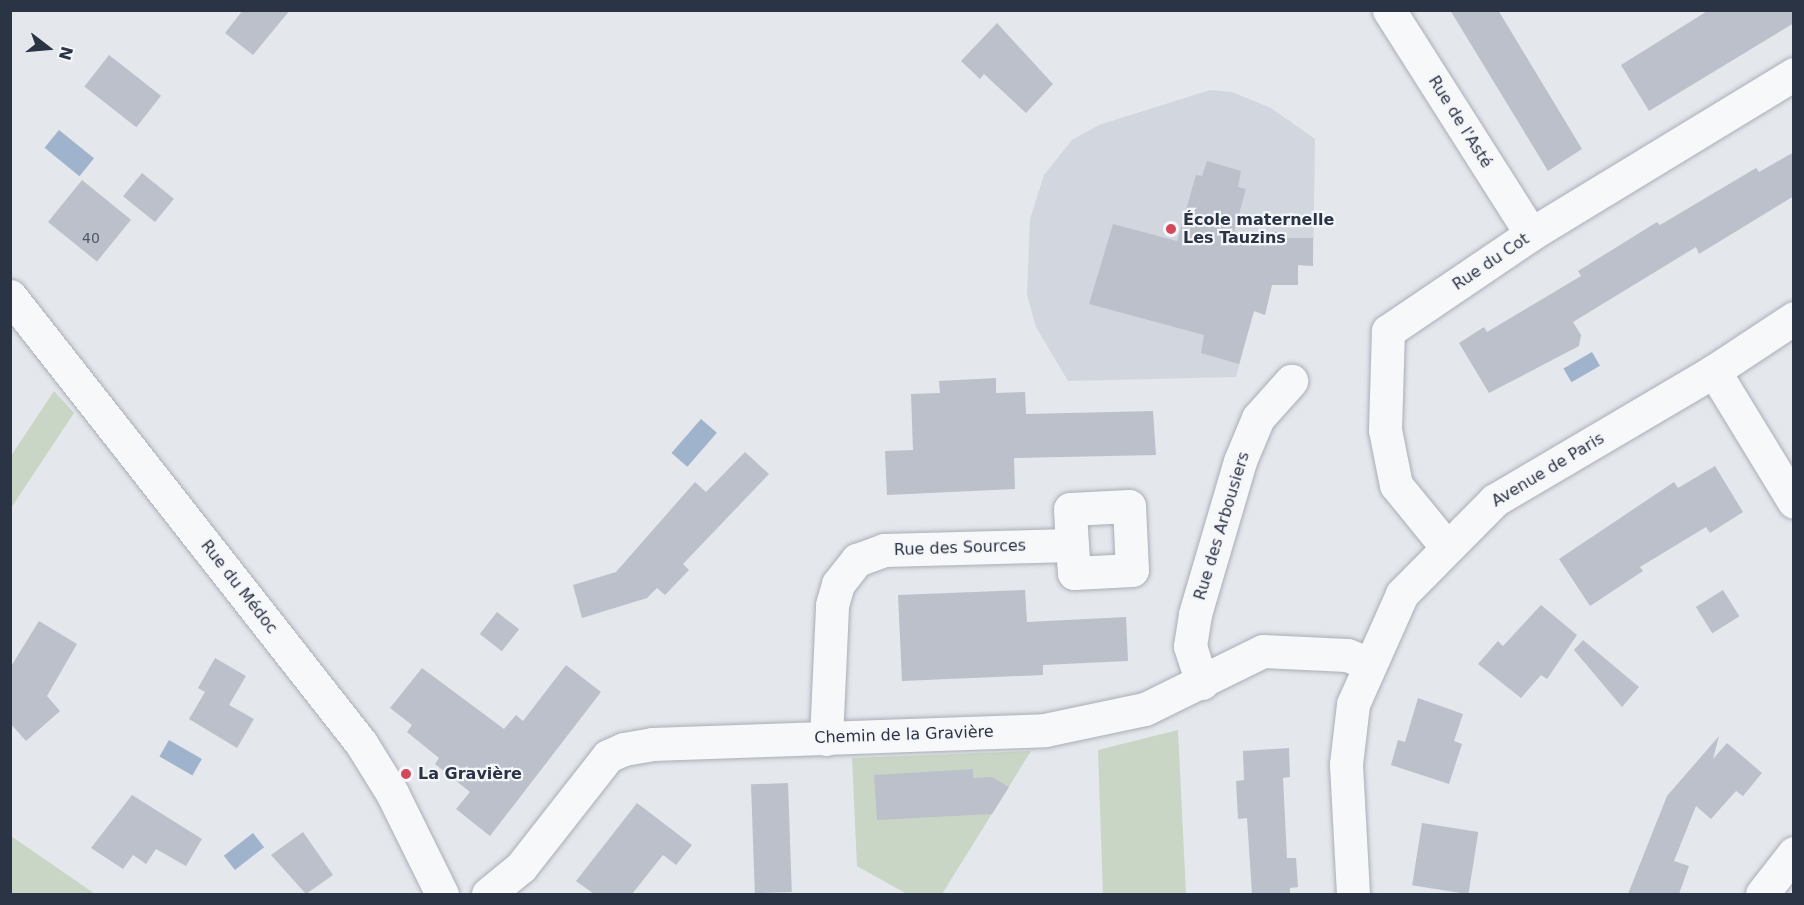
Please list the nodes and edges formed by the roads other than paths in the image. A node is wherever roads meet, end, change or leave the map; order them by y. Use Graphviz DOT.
graph roads {
  1 [pos="1389,10"];
  2 [pos="1794,74"];
  3 [pos="1531,234"];
  4 [pos="10,296"];
  5 [pos="1794,318"];
  6 [pos="1714,370"];
  7 [pos="1291,381"];
  8 [pos="1794,502"];
  9 [pos="1072,545"];
  10 [pos="1445,545"];
  11 [pos="1368,663"];
  12 [pos="1202,683"];
  13 [pos="826,739"];
  14 [pos="1794,853"];
  15 [pos="442,894"];
  16 [pos="488,894"];
  17 [pos="1353,894"];
  18 [pos="1762,894"];
  1 -- 3 [label="street, Rue de l'Asté"];
  2 -- 3 [label="street, Rue du Cot"];
  3 -- 10 [label="street, Rue du Cot"];
  4 -- 15 [label="street, Rue du Médoc"];
  5 -- 6 [label="street, Avenue de Paris"];
  6 -- 8 [label="street"];
  6 -- 10 [label="street, Avenue de Paris"];
  7 -- 12 [label="street, Rue des Arbousiers"];
  9 -- 13 [label="street, Rue des Sources"];
  10 -- 11 [label="street, Avenue de Paris"];
  11 -- 12 [label="street, Chemin de la Gravière"];
  11 -- 17 [label="street, Avenue de Paris"];
  12 -- 13 [label="street, Chemin de la Gravière"];
  13 -- 16 [label="street, Chemin de la Gravière"];
  14 -- 18 [label="street"];
}
